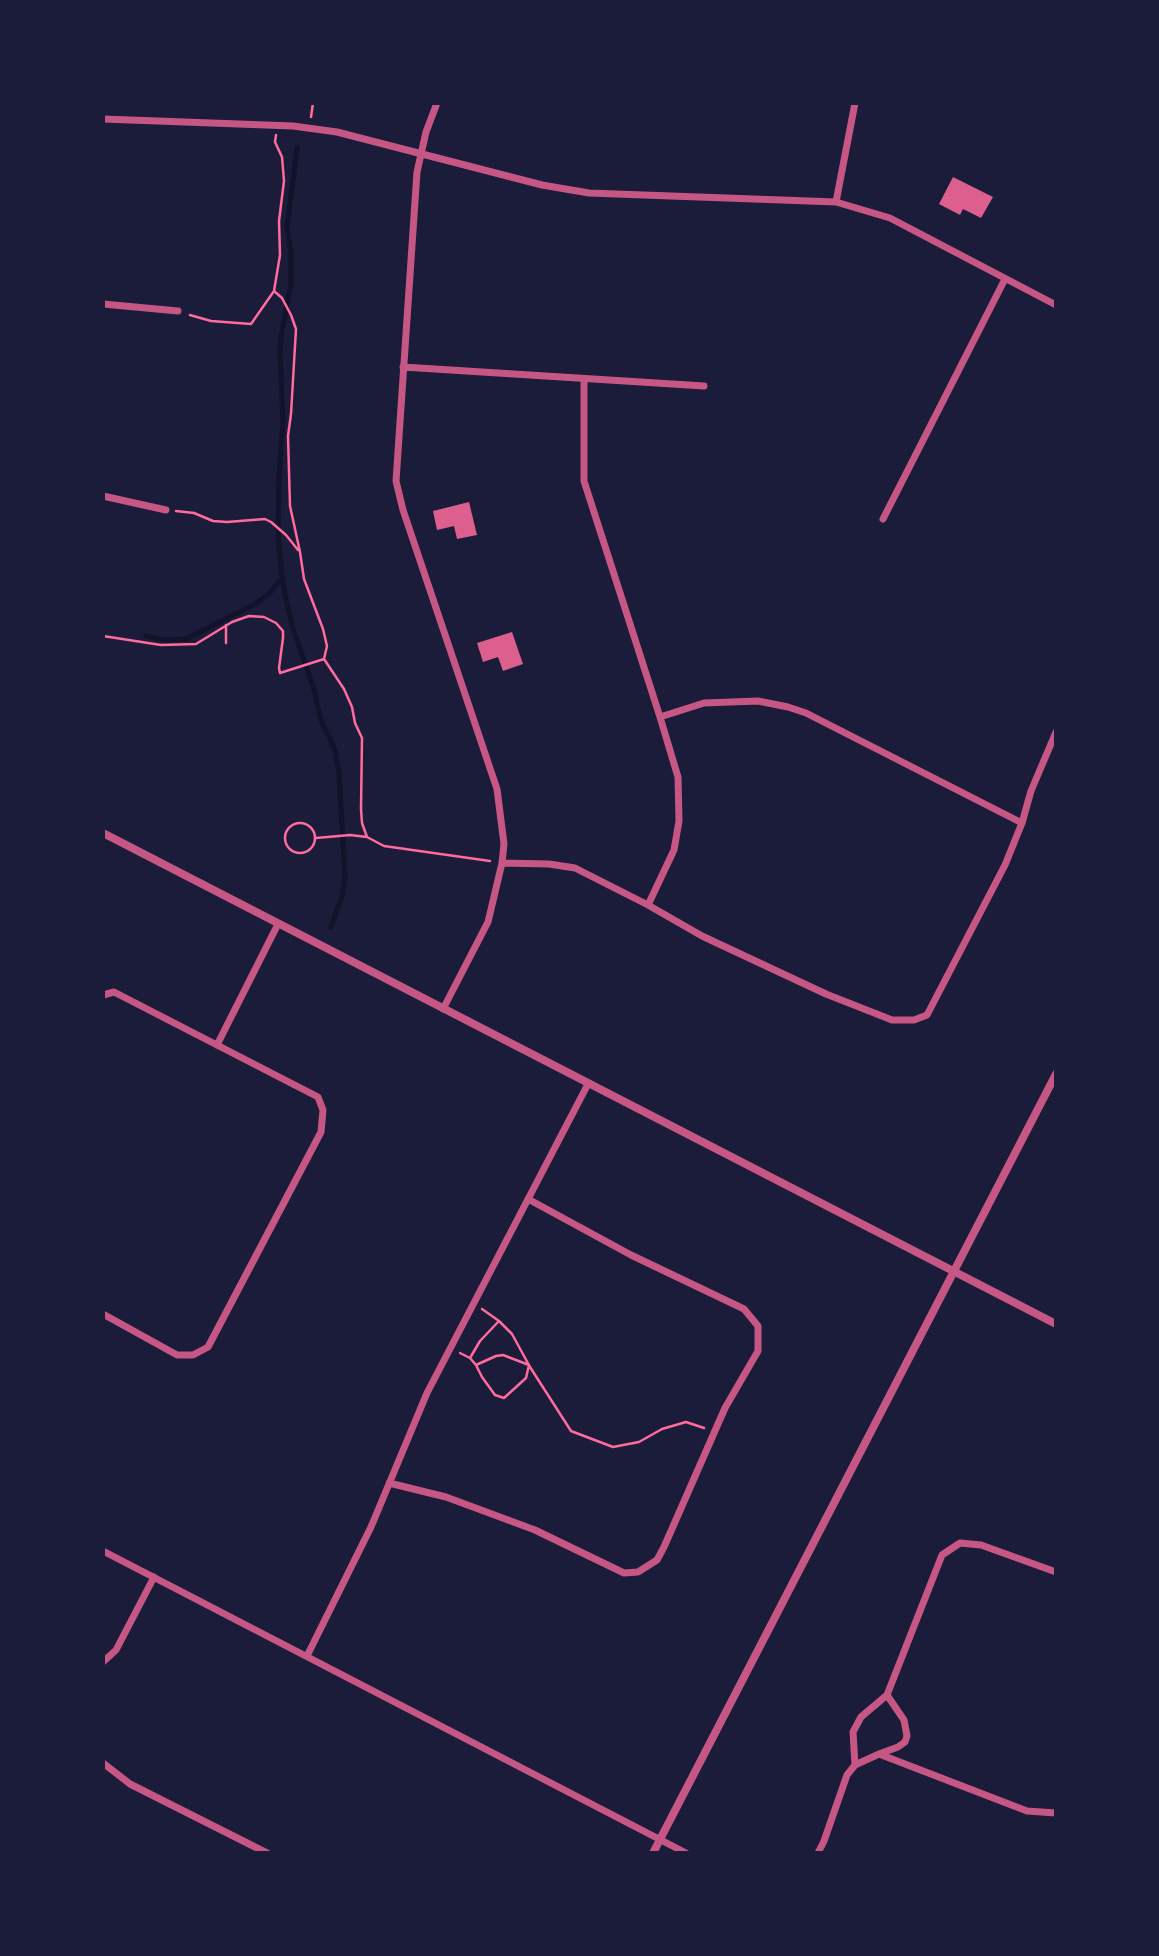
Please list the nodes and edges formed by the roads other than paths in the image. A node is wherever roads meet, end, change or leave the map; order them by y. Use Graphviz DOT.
graph roads {
  1 [pos="437,103"];
  2 [pos="855,103"];
  3 [pos="103,119"];
  4 [pos="422,154"];
  5 [pos="836,202"];
  6 [pos="1005,279"];
  7 [pos="103,304"];
  8 [pos="1056,305"];
  9 [pos="178,311"];
  10 [pos="403,367"];
  11 [pos="584,379"];
  12 [pos="704,386"];
  13 [pos="103,496"];
  14 [pos="166,510"];
  15 [pos="883,519"];
  16 [pos="660,717"];
  17 [pos="1056,732"];
  18 [pos="1022,823"];
  19 [pos="103,833"];
  20 [pos="502,863"];
  21 [pos="648,905"];
  22 [pos="278,924"];
  23 [pos="103,995"];
  24 [pos="443,1009"];
  25 [pos="217,1045"];
  26 [pos="1056,1074"];
  27 [pos="588,1084"];
  28 [pos="528,1199"];
  29 [pos="953,1271"];
  30 [pos="103,1314"];
  31 [pos="1056,1324"];
  32 [pos="389,1483"];
  33 [pos="103,1551"];
  34 [pos="1056,1572"];
  35 [pos="154,1577"];
  36 [pos="307,1656"];
  37 [pos="103,1662"];
  38 [pos="887,1695"];
  39 [pos="879,1754"];
  40 [pos="103,1763"];
  41 [pos="855,1765"];
  42 [pos="1056,1813"];
  43 [pos="660,1839"];
  44 [pos="267,1853"];
  45 [pos="653,1853"];
  46 [pos="686,1853"];
  47 [pos="818,1853"];
  1 -- 4 [label="street"];
  2 -- 5 [label="street"];
  3 -- 4 [label="street"];
  4 -- 5 [label="street"];
  4 -- 10 [label="street"];
  5 -- 6 [label="street"];
  6 -- 8 [label="street"];
  6 -- 15 [label="street"];
  7 -- 9 [label="street"];
  10 -- 11 [label="street"];
  10 -- 20 [label="street"];
  11 -- 12 [label="street"];
  11 -- 16 [label="street"];
  13 -- 14 [label="street"];
  16 -- 18 [label="street"];
  16 -- 21 [label="street"];
  17 -- 18 [label="street"];
  18 -- 21 [label="street"];
  19 -- 22 [label="street"];
  20 -- 21 [label="street"];
  20 -- 24 [label="street"];
  22 -- 24 [label="street"];
  22 -- 25 [label="street"];
  23 -- 25 [label="street"];
  24 -- 27 [label="street"];
  25 -- 30 [label="street"];
  26 -- 29 [label="street"];
  27 -- 28 [label="street"];
  27 -- 29 [label="street"];
  28 -- 32 [label="street"];
  28 -- 32 [label="street"];
  29 -- 31 [label="street"];
  29 -- 43 [label="street"];
  32 -- 36 [label="street"];
  33 -- 35 [label="street"];
  34 -- 38 [label="street"];
  35 -- 36 [label="street"];
  35 -- 37 [label="street"];
  36 -- 43 [label="street"];
  38 -- 39 [label="street"];
  38 -- 41 [label="street"];
  39 -- 41 [label="street"];
  39 -- 42 [label="street"];
  40 -- 44 [label="street"];
  41 -- 47 [label="street"];
  43 -- 45 [label="street"];
  43 -- 46 [label="street"];
}
